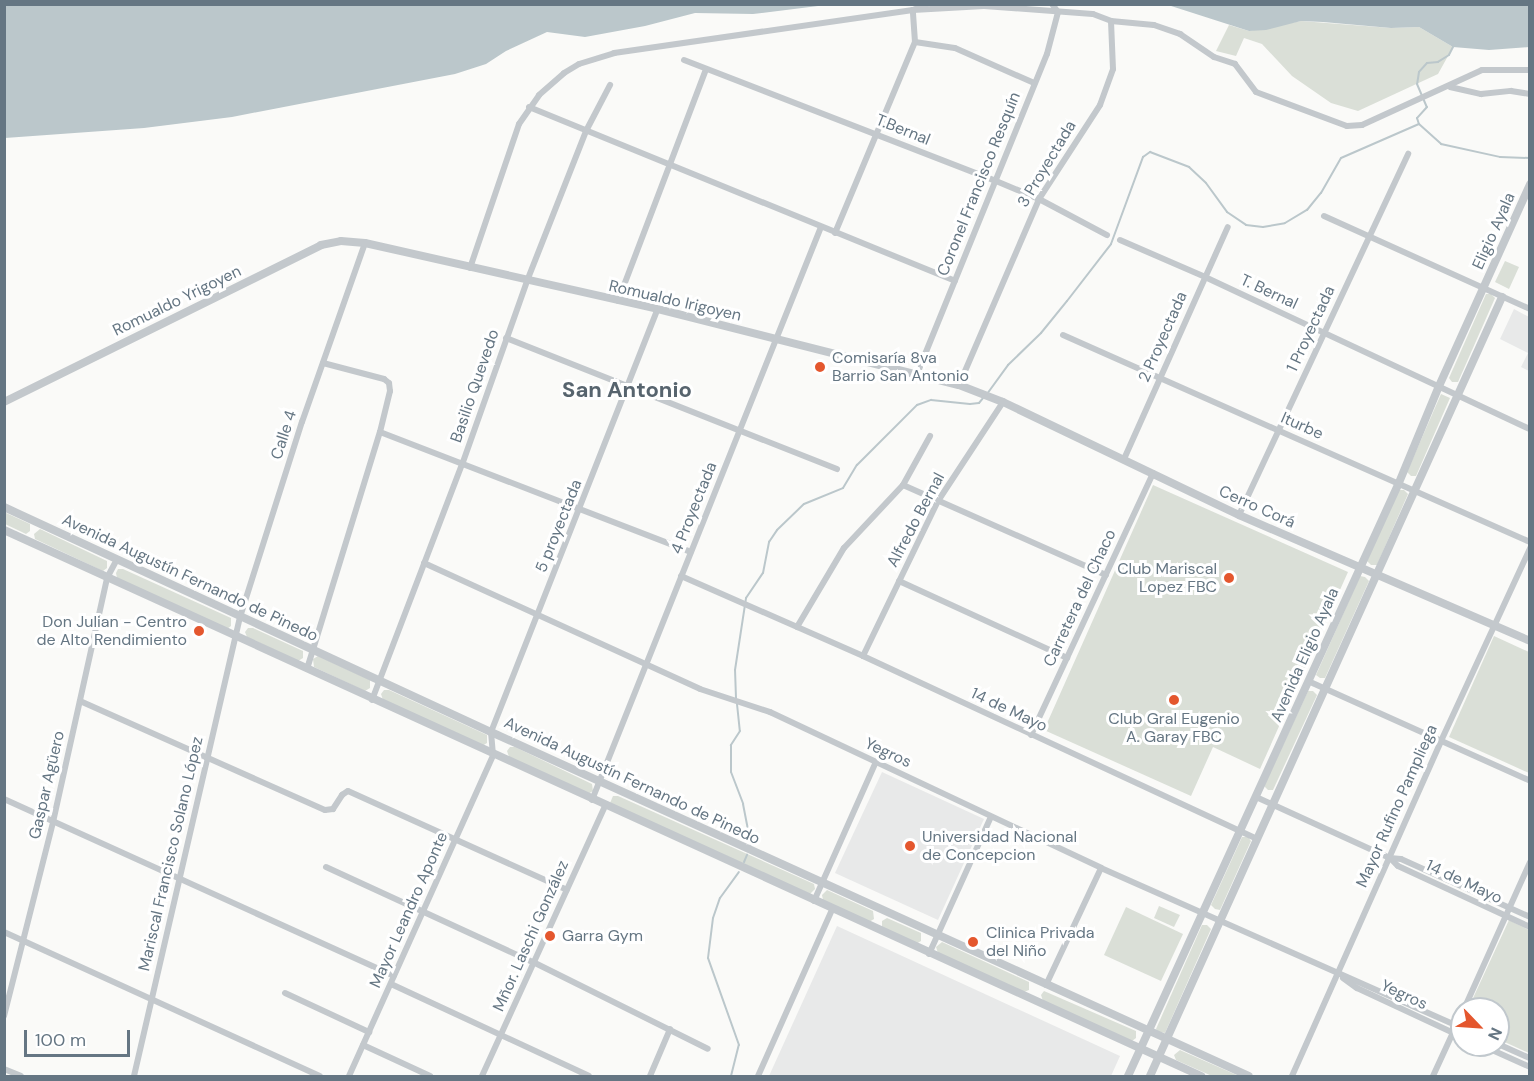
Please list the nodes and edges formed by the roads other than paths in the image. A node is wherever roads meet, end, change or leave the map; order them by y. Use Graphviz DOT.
graph roads {
  1 [pos="927,4"];
  2 [pos="1052,4"];
  3 [pos="913,10"];
  4 [pos="1058,12"];
  5 [pos="1111,21"];
  6 [pos="915,42"];
  7 [pos="684,60"];
  8 [pos="706,69"];
  9 [pos="1530,70"];
  10 [pos="1034,83"];
  11 [pos="610,85"];
  12 [pos="1450,87"];
  13 [pos="1530,94"];
  14 [pos="529,107"];
  15 [pos="586,131"];
  16 [pos="876,133"];
  17 [pos="1408,154"];
  18 [pos="669,166"];
  19 [pos="996,181"];
  20 [pos="1530,184"];
  21 [pos="1039,199"];
  22 [pos="1324,216"];
  23 [pos="820,227"];
  24 [pos="1228,227"];
  25 [pos="835,233"];
  26 [pos="1107,235"];
  27 [pos="1368,237"];
  28 [pos="1120,240"];
  29 [pos="366,243"];
  30 [pos="470,268"];
  31 [pos="1205,277"];
  32 [pos="527,281"];
  33 [pos="955,281"];
  34 [pos="1483,288"];
  35 [pos="1502,297"];
  36 [pos="618,301"];
  37 [pos="658,309"];
  38 [pos="1530,309"];
  39 [pos="1324,333"];
  40 [pos="1063,335"];
  41 [pos="506,338"];
  42 [pos="776,339"];
  43 [pos="323,363"];
  44 [pos="917,374"];
  45 [pos="1160,378"];
  46 [pos="959,385"];
  47 [pos="628,386"];
  48 [pos="1439,386"];
  49 [pos="976,392"];
  50 [pos="1458,395"];
  51 [pos="4,402"];
  52 [pos="1003,402"];
  53 [pos="1530,429"];
  54 [pos="1278,430"];
  55 [pos="380,432"];
  56 [pos="739,432"];
  57 [pos="930,436"];
  58 [pos="1124,459"];
  59 [pos="462,462"];
  60 [pos="837,469"];
  61 [pos="1153,473"];
  62 [pos="903,484"];
  63 [pos="1398,485"];
  64 [pos="1414,491"];
  65 [pos="938,501"];
  66 [pos="4,507"];
  67 [pos="580,511"];
  68 [pos="1239,515"];
  69 [pos="4,530"];
  70 [pos="1530,542"];
  71 [pos="1530,548"];
  72 [pos="691,552"];
  73 [pos="116,561"];
  74 [pos="424,563"];
  75 [pos="1359,566"];
  76 [pos="1378,574"];
  77 [pos="1106,575"];
  78 [pos="681,576"];
  79 [pos="107,578"];
  80 [pos="899,581"];
  81 [pos="538,615"];
  82 [pos="240,617"];
  83 [pos="1494,625"];
  84 [pos="797,627"];
  85 [pos="235,637"];
  86 [pos="1530,641"];
  87 [pos="315,651"];
  88 [pos="863,656"];
  89 [pos="1067,658"];
  90 [pos="646,665"];
  91 [pos="308,669"];
  92 [pos="380,680"];
  93 [pos="1308,681"];
  94 [pos="1325,689"];
  95 [pos="372,700"];
  96 [pos="80,701"];
  97 [pos="491,732"];
  98 [pos="1031,735"];
  99 [pos="1440,741"];
  100 [pos="493,755"];
  101 [pos="207,760"];
  102 [pos="876,762"];
  103 [pos="599,781"];
  104 [pos="1530,781"];
  105 [pos="1256,797"];
  106 [pos="4,799"];
  107 [pos="592,800"];
  108 [pos="1272,805"];
  109 [pos="604,806"];
  110 [pos="991,817"];
  111 [pos="53,822"];
  112 [pos="1240,830"];
  113 [pos="456,838"];
  114 [pos="1257,839"];
  115 [pos="1390,858"];
  116 [pos="1530,862"];
  117 [pos="326,867"];
  118 [pos="1101,868"];
  119 [pos="180,877"];
  120 [pos="823,883"];
  121 [pos="567,890"];
  122 [pos="814,901"];
  123 [pos="1509,908"];
  124 [pos="832,910"];
  125 [pos="423,911"];
  126 [pos="1202,913"];
  127 [pos="1505,916"];
  128 [pos="1530,917"];
  129 [pos="1220,922"];
  130 [pos="1530,927"];
  131 [pos="4,932"];
  132 [pos="938,936"];
  133 [pos="25,941"];
  134 [pos="929,954"];
  135 [pos="533,962"];
  136 [pos="1338,975"];
  137 [pos="394,976"];
  138 [pos="391,984"];
  139 [pos="1046,985"];
  140 [pos="285,993"];
  141 [pos="1469,997"];
  142 [pos="152,998"];
  143 [pos="4,1016"];
  144 [pos="1450,1026"];
  145 [pos="670,1029"];
  146 [pos="369,1032"];
  147 [pos="1150,1033"];
  148 [pos="501,1035"];
  149 [pos="1167,1039"];
  150 [pos="1450,1043"];
  151 [pos="363,1045"];
  152 [pos="708,1049"];
  153 [pos="1510,1049"];
  154 [pos="1140,1051"];
  155 [pos="1508,1057"];
  156 [pos="1158,1058"];
  157 [pos="1530,1058"];
  158 [pos="1530,1067"];
  159 [pos="4,1069"];
  160 [pos="21,1077"];
  161 [pos="134,1077"];
  162 [pos="320,1077"];
  163 [pos="350,1077"];
  164 [pos="430,1077"];
  165 [pos="482,1077"];
  166 [pos="589,1077"];
  167 [pos="650,1077"];
  168 [pos="758,1077"];
  169 [pos="1128,1077"];
  170 [pos="1150,1077"];
  171 [pos="1201,1077"];
  172 [pos="1249,1077"];
  173 [pos="1292,1077"];
  174 [pos="1433,1077"];
  1 -- 3 [label="street"];
  2 -- 4 [label="street"];
  3 -- 4 [label="street"];
  3 -- 6 [label="street"];
  3 -- 14 [label="street"];
  4 -- 5 [label="street"];
  4 -- 10 [label="street, Coronel Francisco Resquín"];
  5 -- 12 [label="street"];
  5 -- 21 [label="street, 3 Proyectada"];
  6 -- 10 [label="street"];
  6 -- 16 [label="street"];
  7 -- 8 [label="street, T.Bernal"];
  8 -- 16 [label="street, T.Bernal"];
  8 -- 18 [label="street"];
  9 -- 12 [label="street"];
  10 -- 19 [label="street, Coronel Francisco Resquín"];
  11 -- 15 [label="street, Basilio Quevedo"];
  12 -- 13 [label="street"];
  14 -- 15 [label="street"];
  14 -- 30 [label="street"];
  15 -- 18 [label="street"];
  15 -- 32 [label="street, Basilio Quevedo"];
  16 -- 19 [label="street, T.Bernal"];
  16 -- 25 [label="street"];
  17 -- 27 [label="street, 1 Proyectada"];
  18 -- 23 [label="street"];
  18 -- 36 [label="street"];
  19 -- 21 [label="street, T.Bernal"];
  19 -- 33 [label="street, Coronel Francisco Resquín"];
  20 -- 34 [label="street, Eligio Ayala"];
  21 -- 26 [label="street, T.Bernal"];
  21 -- 46 [label="street, 3 Proyectada"];
  22 -- 27 [label="street"];
  23 -- 25 [label="street"];
  23 -- 42 [label="street, 4 Proyectada"];
  24 -- 31 [label="street, 2 Proyectada"];
  25 -- 33 [label="street"];
  27 -- 34 [label="street"];
  27 -- 39 [label="street, 1 Proyectada"];
  28 -- 31 [label="street, T. Bernal"];
  29 -- 30 [label="street, Romualdo Irigoyen"];
  29 -- 43 [label="street, Calle 4"];
  29 -- 51 [label="street, Romualdo Yrigoyen"];
  30 -- 32 [label="street, Romualdo Irigoyen"];
  31 -- 39 [label="street, T. Bernal"];
  31 -- 45 [label="street, 2 Proyectada"];
  32 -- 36 [label="street, Romualdo Irigoyen"];
  32 -- 41 [label="street, Basilio Quevedo"];
  33 -- 44 [label="street, Coronel Francisco Resquín"];
  34 -- 35 [label="street"];
  34 -- 48 [label="street, Avenida Eligio Ayala"];
  35 -- 38 [label="street"];
  35 -- 50 [label="street, Avenida Eligio Ayala"];
  36 -- 37 [label="street, Romualdo Irigoyen"];
  37 -- 42 [label="street, Romualdo Irigoyen"];
  37 -- 47 [label="street, 5 proyectada"];
  39 -- 48 [label="street, T. Bernal"];
  39 -- 54 [label="street, 1 Proyectada"];
  40 -- 45 [label="street, Iturbe"];
  41 -- 47 [label="street"];
  41 -- 59 [label="street, Basilio Quevedo"];
  42 -- 44 [label="street, Romualdo Irigoyen"];
  42 -- 56 [label="street, 4 Proyectada"];
  43 -- 55 [label="street"];
  43 -- 82 [label="street, Calle 4"];
  44 -- 46 [label="street, Romualdo Irigoyen"];
  45 -- 54 [label="street, Iturbe"];
  45 -- 58 [label="street, 2 Proyectada"];
  46 -- 49 [label="street, Romualdo Irigoyen"];
  47 -- 56 [label="street"];
  47 -- 67 [label="street, 5 proyectada"];
  48 -- 50 [label="street, T. Bernal"];
  48 -- 63 [label="street, Avenida Eligio Ayala"];
  49 -- 52 [label="street, Cerro Corá"];
  50 -- 53 [label="street, T. Bernal"];
  50 -- 64 [label="street, Avenida Eligio Ayala"];
  52 -- 58 [label="street, Cerro Corá"];
  52 -- 65 [label="street, Alfredo Bernal"];
  54 -- 63 [label="street, Iturbe"];
  54 -- 68 [label="street, 1 Proyectada"];
  55 -- 59 [label="street"];
  55 -- 87 [label="street"];
  56 -- 60 [label="street"];
  56 -- 72 [label="street, 4 Proyectada"];
  57 -- 62 [label="street"];
  58 -- 61 [label="street, Cerro Corá"];
  59 -- 67 [label="street"];
  59 -- 74 [label="street, Basilio Quevedo"];
  61 -- 68 [label="street, Cerro Corá"];
  61 -- 77 [label="street, Carretera del Chaco"];
  62 -- 65 [label="street"];
  62 -- 84 [label="street"];
  63 -- 64 [label="street, Iturbe"];
  63 -- 75 [label="street, Avenida Eligio Ayala"];
  64 -- 70 [label="street, Iturbe"];
  64 -- 76 [label="street, Avenida Eligio Ayala"];
  65 -- 77 [label="street"];
  65 -- 80 [label="street, Alfredo Bernal"];
  66 -- 73 [label="street, Avenida Augustín Fernando de Pinedo"];
  67 -- 72 [label="street"];
  67 -- 81 [label="street, 5 proyectada"];
  68 -- 75 [label="street, Cerro Corá"];
  69 -- 79 [label="street, Avenida Augustín Fernando de Pinedo"];
  71 -- 83 [label="street, Mayor Rufino Pampliega"];
  72 -- 78 [label="street, 4 Proyectada"];
  73 -- 79 [label="street, Gaspar Agüero"];
  73 -- 82 [label="street, Avenida Augustín Fernando de Pinedo"];
  74 -- 81 [label="street, Yegros"];
  74 -- 92 [label="street, Basilio Quevedo"];
  75 -- 76 [label="street, Cerro Corá"];
  75 -- 93 [label="street, Avenida Eligio Ayala"];
  76 -- 83 [label="street, Cerro Corá"];
  76 -- 94 [label="street, Avenida Eligio Ayala"];
  77 -- 89 [label="street, Carretera del Chaco"];
  78 -- 84 [label="street, 14 de Mayo"];
  78 -- 90 [label="street, 4 Proyectada"];
  79 -- 85 [label="street, Avenida Augustín Fernando de Pinedo"];
  79 -- 96 [label="street, Gaspar Agüero"];
  80 -- 88 [label="street, Alfredo Bernal"];
  80 -- 89 [label="street"];
  81 -- 90 [label="street, Yegros"];
  81 -- 97 [label="street, 5 proyectada"];
  82 -- 85 [label="street, Calle 4"];
  82 -- 87 [label="street, Avenida Augustín Fernando de Pinedo"];
  83 -- 86 [label="street, Cerro Corá"];
  83 -- 99 [label="street, Mayor Rufino Pampliega"];
  84 -- 88 [label="street, 14 de Mayo"];
  85 -- 91 [label="street, Avenida Augustín Fernando de Pinedo"];
  85 -- 101 [label="street, Mariscal Francisco Solano López"];
  87 -- 91 [label="street"];
  87 -- 92 [label="street, Avenida Augustín Fernando de Pinedo"];
  88 -- 98 [label="street, 14 de Mayo"];
  89 -- 98 [label="street, Carretera del Chaco"];
  90 -- 102 [label="street, Yegros"];
  90 -- 103 [label="street, 4 Proyectada"];
  91 -- 95 [label="street, Avenida Augustín Fernando de Pinedo"];
  92 -- 95 [label="street, Basilio Quevedo"];
  92 -- 97 [label="street, Avenida Augustín Fernando de Pinedo"];
  93 -- 94 [label="street"];
  93 -- 105 [label="street, Avenida Eligio Ayala"];
  94 -- 99 [label="street"];
  94 -- 108 [label="street, Avenida Eligio Ayala"];
  95 -- 100 [label="street, Avenida Augustín Fernando de Pinedo"];
  96 -- 101 [label="street"];
  96 -- 111 [label="street, Gaspar Agüero"];
  97 -- 100 [label="street, 5 proyectada"];
  97 -- 103 [label="street, Avenida Augustín Fernando de Pinedo"];
  98 -- 112 [label="street, 14 de Mayo"];
  99 -- 104 [label="street"];
  99 -- 115 [label="street, Mayor Rufino Pampliega"];
  100 -- 107 [label="street, Avenida Augustín Fernando de Pinedo"];
  100 -- 113 [label="street, Mayor Leandro Aponte"];
  101 -- 113 [label="street"];
  101 -- 119 [label="street, Mariscal Francisco Solano López"];
  102 -- 110 [label="street, Yegros"];
  102 -- 120 [label="street"];
  103 -- 107 [label="street, 4 Proyectada"];
  103 -- 120 [label="street, Avenida Augustín Fernando de Pinedo"];
  105 -- 108 [label="street, 14 de Mayo"];
  105 -- 112 [label="street, Avenida Eligio Ayala"];
  106 -- 111 [label="street"];
  107 -- 109 [label="street, Avenida Augustín Fernando de Pinedo"];
  108 -- 114 [label="street, Avenida Eligio Ayala"];
  108 -- 115 [label="street, 14 de Mayo"];
  109 -- 121 [label="street, Mñor. Laschi González"];
  109 -- 122 [label="street, Avenida Augustín Fernando de Pinedo"];
  110 -- 118 [label="street, Yegros"];
  110 -- 132 [label="street"];
  111 -- 119 [label="street"];
  111 -- 133 [label="street, Gaspar Agüero"];
  112 -- 114 [label="street, 14 de Mayo"];
  112 -- 126 [label="street, Avenida Eligio Ayala"];
  113 -- 121 [label="street"];
  113 -- 125 [label="street, Mayor Leandro Aponte"];
  114 -- 129 [label="street, Avenida Eligio Ayala"];
  115 -- 123 [label="street, 14 de Mayo"];
  115 -- 127 [label="street, 14 de Mayo"];
  115 -- 136 [label="street, Mayor Rufino Pampliega"];
  116 -- 123 [label="street"];
  117 -- 125 [label="street"];
  118 -- 126 [label="street, Yegros"];
  118 -- 139 [label="street"];
  119 -- 137 [label="street"];
  119 -- 142 [label="street, Mariscal Francisco Solano López"];
  120 -- 122 [label="street"];
  120 -- 132 [label="street, Avenida Augustín Fernando de Pinedo"];
  121 -- 135 [label="street, Mñor. Laschi González"];
  122 -- 124 [label="street, Avenida Augustín Fernando de Pinedo"];
  123 -- 127 [label="street"];
  123 -- 128 [label="street, 14 de Mayo"];
  124 -- 134 [label="street, Avenida Augustín Fernando de Pinedo"];
  124 -- 168 [label="street"];
  125 -- 135 [label="street"];
  125 -- 137 [label="street, Mayor Leandro Aponte"];
  126 -- 129 [label="street, Yegros"];
  126 -- 147 [label="street, Avenida Eligio Ayala"];
  127 -- 130 [label="street, 14 de Mayo"];
  127 -- 141 [label="street"];
  129 -- 136 [label="street, Yegros"];
  129 -- 149 [label="street, Avenida Eligio Ayala"];
  131 -- 133 [label="street"];
  132 -- 134 [label="street"];
  132 -- 139 [label="street, Avenida Augustín Fernando de Pinedo"];
  133 -- 142 [label="street"];
  133 -- 143 [label="street, Gaspar Agüero"];
  134 -- 154 [label="street, Avenida Augustín Fernando de Pinedo"];
  135 -- 145 [label="street"];
  135 -- 148 [label="street, Mñor. Laschi González"];
  136 -- 144 [label="street, Yegros"];
  136 -- 173 [label="street, Mayor Rufino Pampliega"];
  137 -- 138 [label="street, Mayor Leandro Aponte"];
  138 -- 146 [label="street, Mayor Leandro Aponte"];
  138 -- 148 [label="street"];
  139 -- 147 [label="street, Avenida Augustín Fernando de Pinedo"];
  140 -- 146 [label="street"];
  142 -- 161 [label="street, Mariscal Francisco Solano López"];
  142 -- 162 [label="street"];
  145 -- 152 [label="street"];
  145 -- 167 [label="street"];
  146 -- 151 [label="street, Mayor Leandro Aponte"];
  147 -- 149 [label="street, Avenida Augustín Fernando de Pinedo"];
  147 -- 154 [label="street"];
  148 -- 165 [label="street, Mñor. Laschi González"];
  148 -- 166 [label="street"];
  149 -- 156 [label="street"];
  149 -- 172 [label="street, Avenida Augustín Fernando de Pinedo"];
  150 -- 174 [label="street"];
  151 -- 163 [label="street, Mayor Leandro Aponte"];
  151 -- 164 [label="street"];
  153 -- 157 [label="street"];
  154 -- 156 [label="street, Avenida Augustín Fernando de Pinedo"];
  154 -- 169 [label="street"];
  155 -- 158 [label="street"];
  156 -- 170 [label="street"];
  156 -- 171 [label="street, Avenida Augustín Fernando de Pinedo"];
  159 -- 160 [label="street"];
}
